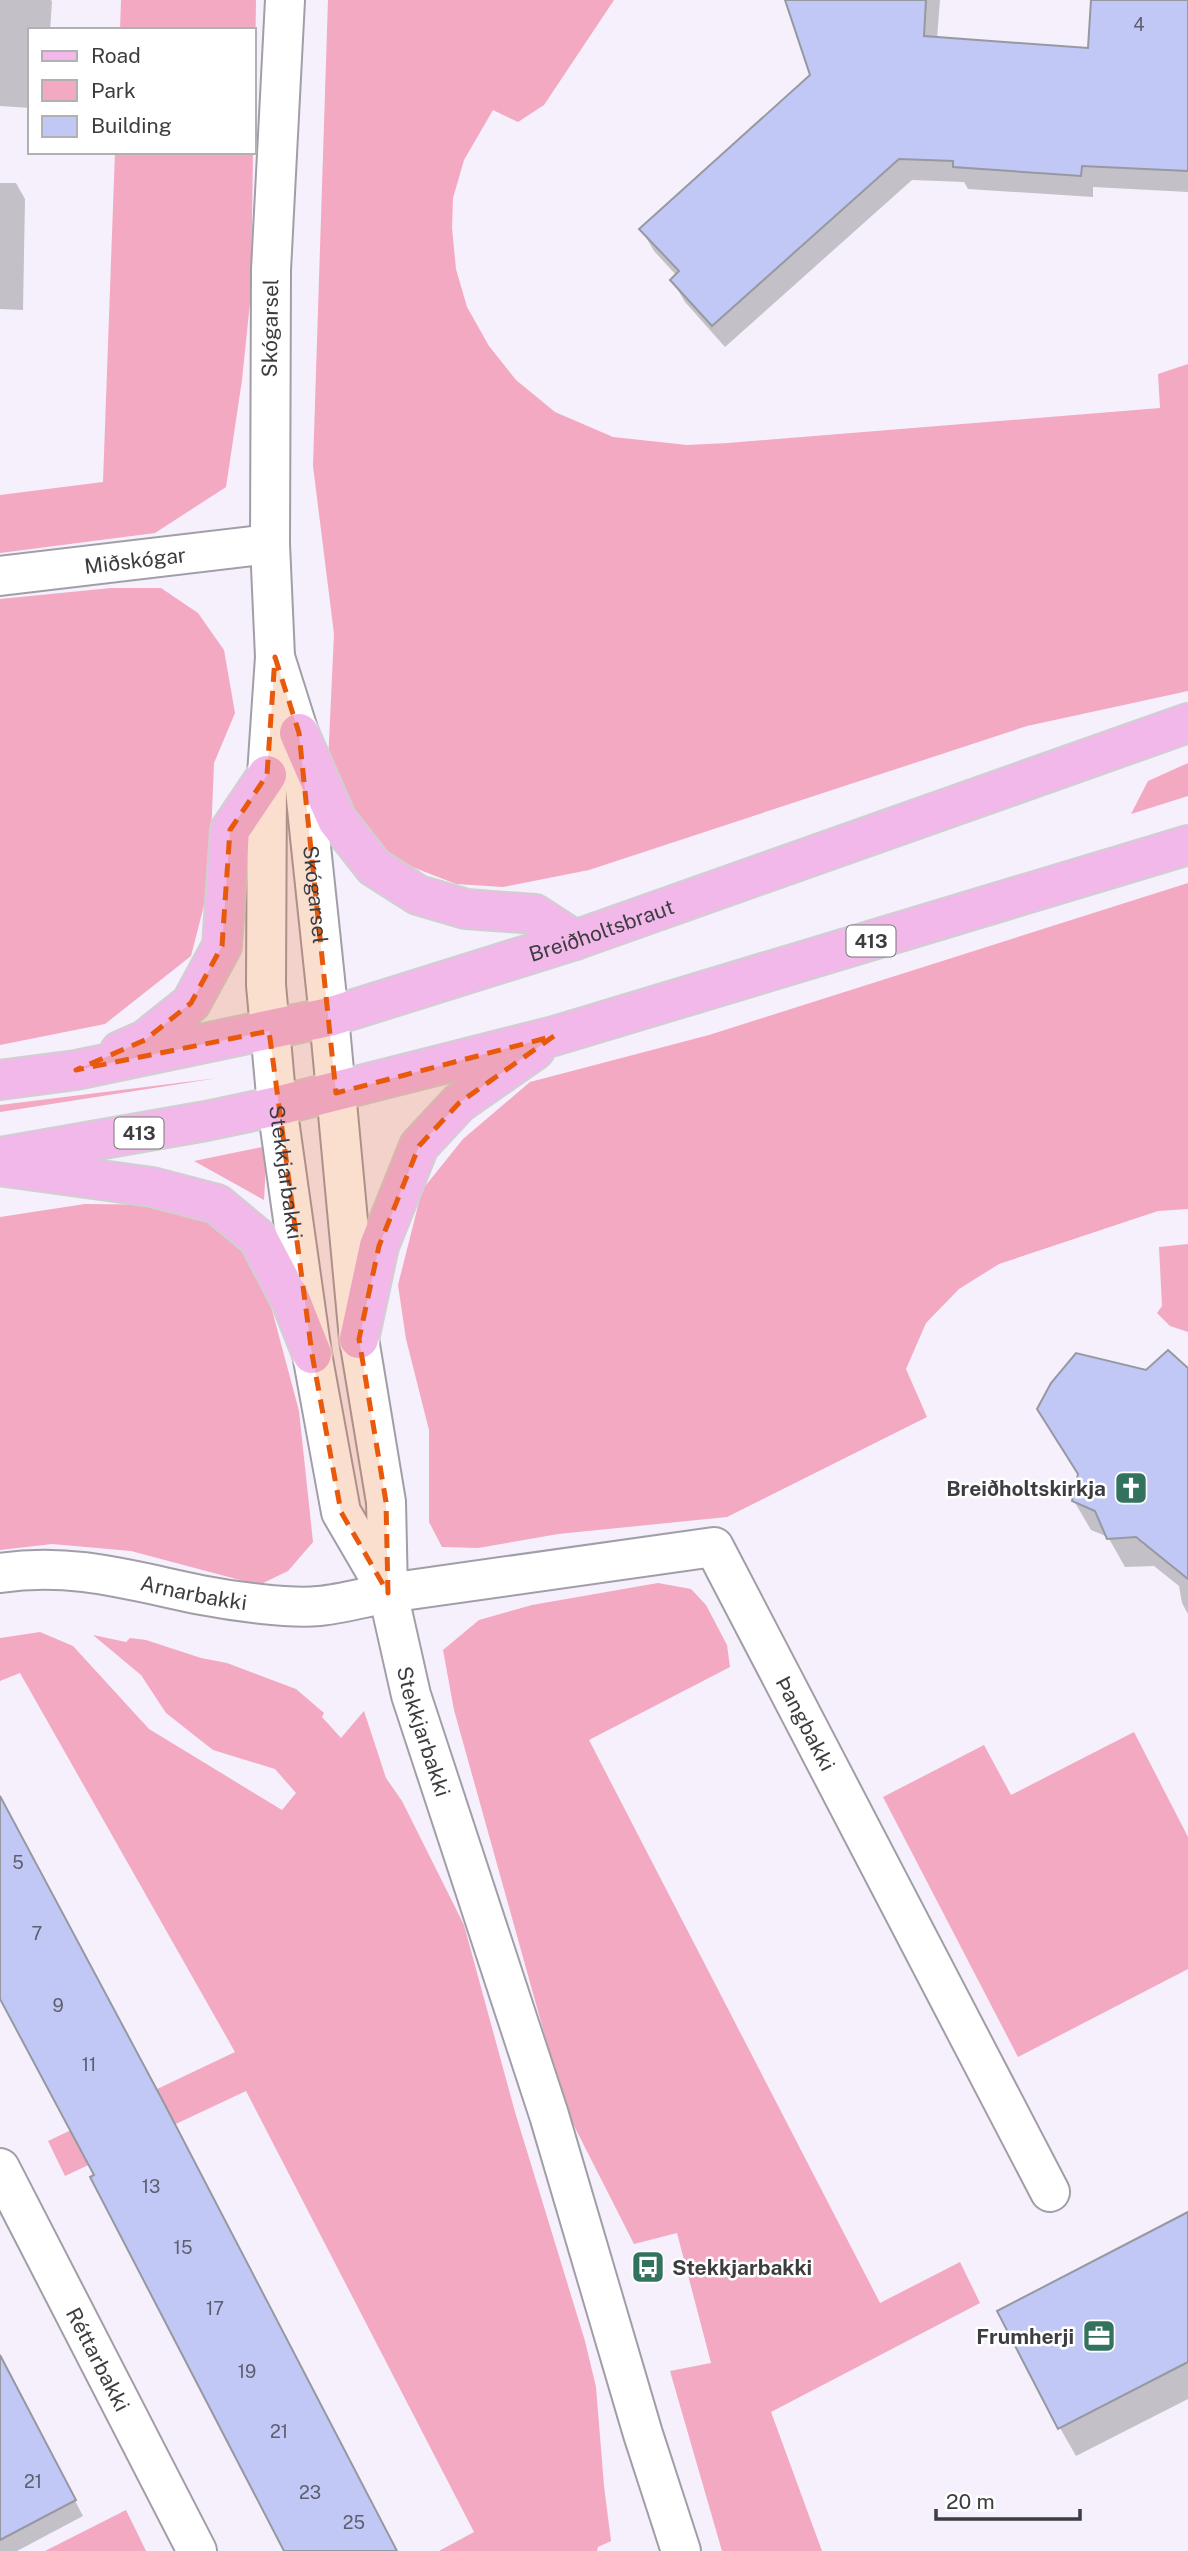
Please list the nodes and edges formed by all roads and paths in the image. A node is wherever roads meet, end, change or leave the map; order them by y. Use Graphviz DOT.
graph roads {
  1 [pos="285,0"];
  2 [pos="270,544"];
  3 [pos="0,576"];
  4 [pos="275,657"];
  5 [pos="1188,723"];
  6 [pos="299,733"];
  7 [pos="267,775"];
  8 [pos="1188,845"];
  9 [pos="575,940"];
  10 [pos="329,1017"];
  11 [pos="269,1031"];
  12 [pos="554,1036"];
  13 [pos="76,1070"];
  14 [pos="0,1080"];
  15 [pos="336,1093"];
  16 [pos="277,1106"];
  17 [pos="0,1157"];
  18 [pos="0,1166"];
  19 [pos="359,1339"];
  20 [pos="312,1354"];
  21 [pos="0,1573"];
  22 [pos="388,1592"];
  23 [pos="0,2168"];
  24 [pos="1051,2192"];
  25 [pos="197,2551"];
  26 [pos="681,2551"];
  1 -- 2 [label="street, Skógarsel"];
  2 -- 3 [label="street, Miðskógar"];
  2 -- 4 [label="street, Skógarsel"];
  4 -- 6 [label="street, Skógarsel"];
  4 -- 7 [label="street, Skógarsel"];
  5 -- 9 [label="main road, Breiðholtsbraut"];
  6 -- 9 [label="main road"];
  6 -- 10 [label="street, Skógarsel"];
  7 -- 11 [label="street, Skógarsel"];
  7 -- 13 [label="main road"];
  8 -- 12 [label="main road, 413"];
  9 -- 10 [label="main road, Breiðholtsbraut"];
  10 -- 11 [label="main road, Breiðholtsbraut"];
  10 -- 15 [label="street, Skógarsel"];
  11 -- 13 [label="main road, Breiðholtsbraut"];
  11 -- 16 [label="street, Stekkjarbakki"];
  12 -- 15 [label="main road, 413"];
  12 -- 19 [label="main road"];
  13 -- 14 [label="main road, Breiðholtsbraut"];
  15 -- 16 [label="main road, 413"];
  15 -- 19 [label="street, Stekkjarbakki"];
  16 -- 17 [label="main road, 413"];
  16 -- 20 [label="street, Stekkjarbakki"];
  18 -- 20 [label="main road"];
  19 -- 22 [label="street, Stekkjarbakki"];
  20 -- 22 [label="street, Stekkjarbakki"];
  21 -- 22 [label="street, Arnarbakki"];
  22 -- 24 [label="street, Þangbakki"];
  22 -- 26 [label="street, Stekkjarbakki"];
  23 -- 25 [label="street, Réttarbakki"];
}
